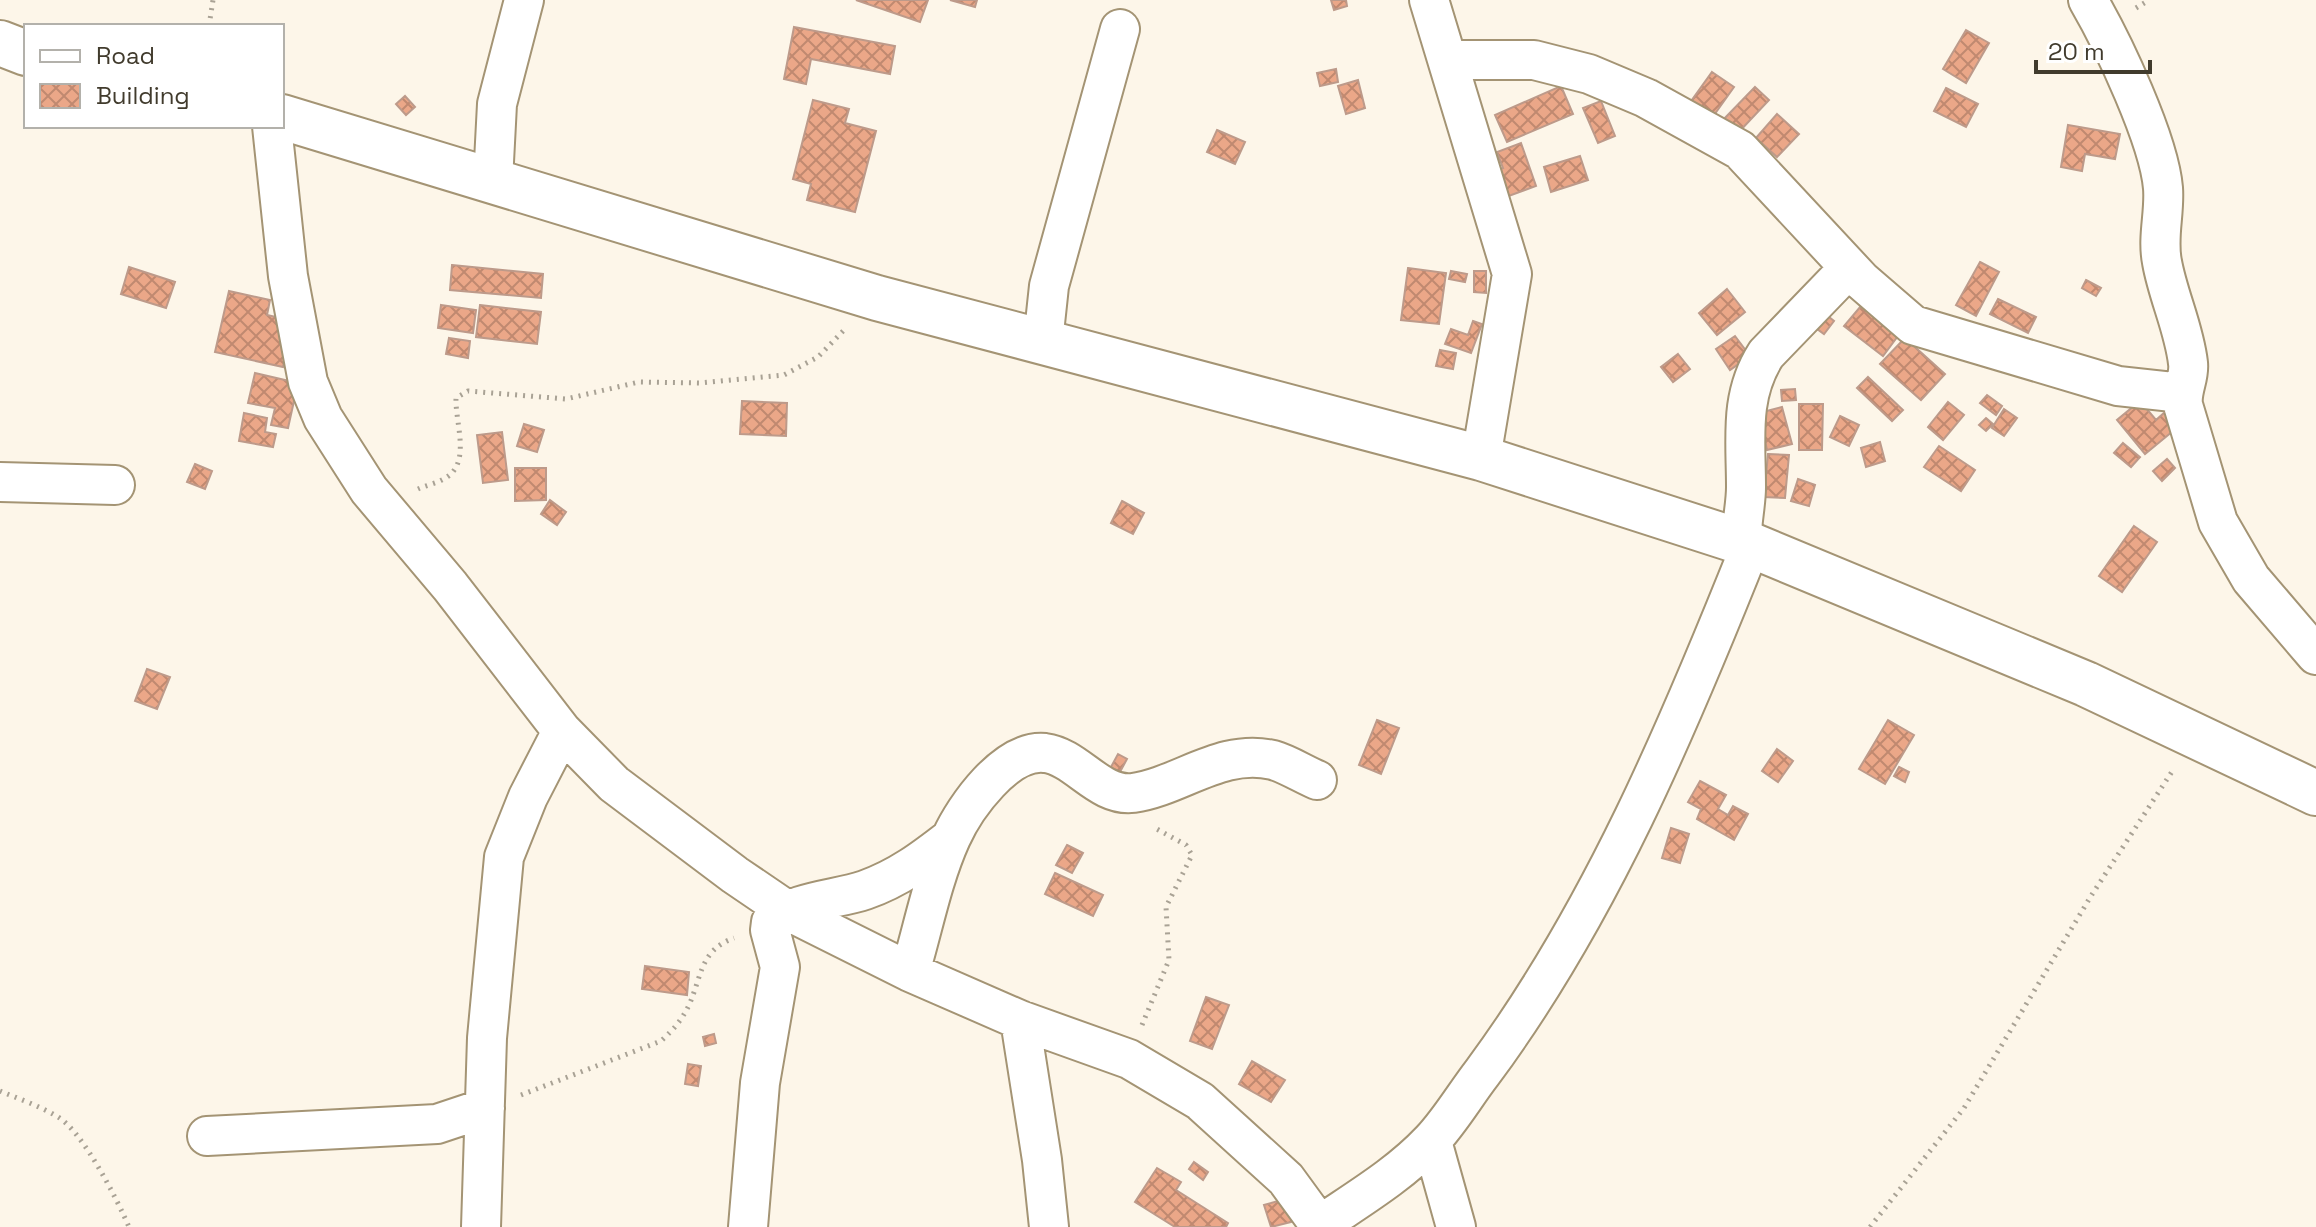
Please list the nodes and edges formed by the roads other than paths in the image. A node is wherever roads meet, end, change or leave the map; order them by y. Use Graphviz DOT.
graph roads {
  1 [pos="524,0"];
  2 [pos="1429,0"];
  3 [pos="2088,0"];
  4 [pos="1120,29"];
  5 [pos="0,43"];
  6 [pos="24,52"];
  7 [pos="1448,60"];
  8 [pos="284,118"];
  9 [pos="272,128"];
  10 [pos="493,181"];
  11 [pos="1849,268"];
  12 [pos="1043,342"];
  13 [pos="2182,393"];
  14 [pos="1481,458"];
  15 [pos="0,482"];
  16 [pos="115,485"];
  17 [pos="1746,544"];
  18 [pos="2316,655"];
  19 [pos="562,731"];
  20 [pos="1317,780"];
  21 [pos="2316,793"];
  22 [pos="951,838"];
  23 [pos="779,920"];
  24 [pos="910,972"];
  25 [pos="1020,1020"];
  26 [pos="485,1108"];
  27 [pos="207,1136"];
  28 [pos="1432,1141"];
  29 [pos="1321,1226"];
  30 [pos="481,1227"];
  31 [pos="748,1227"];
  32 [pos="1049,1227"];
  33 [pos="1456,1227"];
  1 -- 10 [label="street"];
  2 -- 7 [label="street"];
  3 -- 13 [label="street"];
  4 -- 12 [label="street"];
  5 -- 6 [label="street"];
  7 -- 11 [label="street"];
  7 -- 14 [label="street"];
  8 -- 10 [label="street"];
  9 -- 19 [label="street"];
  10 -- 12 [label="street"];
  11 -- 13 [label="street"];
  11 -- 17 [label="street"];
  12 -- 14 [label="street"];
  13 -- 18 [label="street"];
  14 -- 17 [label="street"];
  15 -- 16 [label="street"];
  17 -- 21 [label="street"];
  17 -- 28 [label="street"];
  19 -- 23 [label="street"];
  19 -- 26 [label="street"];
  20 -- 22 [label="street"];
  22 -- 23 [label="street"];
  22 -- 24 [label="street"];
  23 -- 24 [label="street"];
  23 -- 31 [label="street"];
  24 -- 25 [label="street"];
  25 -- 29 [label="street"];
  25 -- 32 [label="street"];
  26 -- 27 [label="street"];
  26 -- 30 [label="street"];
  28 -- 29 [label="street"];
  28 -- 33 [label="street"];
}
